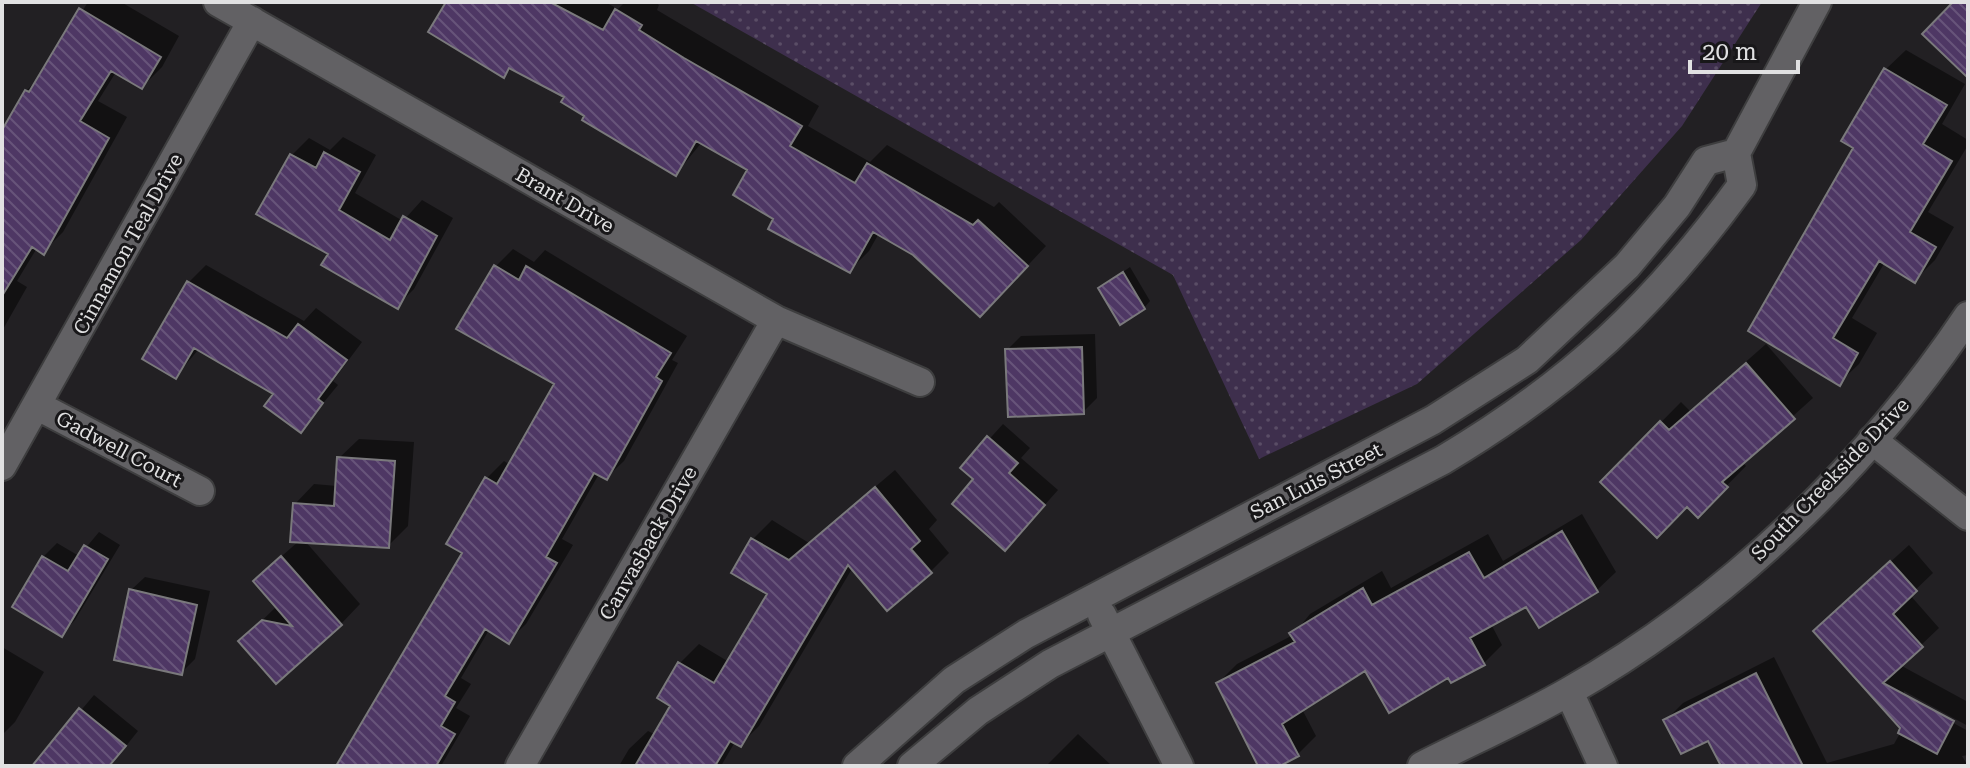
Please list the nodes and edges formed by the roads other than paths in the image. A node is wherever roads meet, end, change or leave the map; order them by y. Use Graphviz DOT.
graph roads {
  1 [pos="218,2"];
  2 [pos="1817,2"];
  3 [pos="252,21"];
  4 [pos="1736,153"];
  5 [pos="1968,316"];
  6 [pos="776,320"];
  7 [pos="920,382"];
  8 [pos="38,406"];
  9 [pos="1872,440"];
  10 [pos="2,466"];
  11 [pos="200,491"];
  12 [pos="1968,516"];
  13 [pos="1092,597"];
  14 [pos="1111,630"];
  15 [pos="1569,692"];
  16 [pos="520,766"];
  17 [pos="857,766"];
  18 [pos="912,766"];
  19 [pos="1179,766"];
  20 [pos="1422,766"];
  21 [pos="1603,766"];
  1 -- 3 [label="street, Brant Drive"];
  2 -- 4 [label="street"];
  3 -- 6 [label="street, Brant Drive"];
  3 -- 8 [label="street, Cinnamon Teal Drive"];
  4 -- 13 [label="street, San Luis Street"];
  4 -- 14 [label="street, San Luis Street"];
  5 -- 9 [label="street, South Creekside Drive"];
  6 -- 7 [label="street, Brant Drive"];
  6 -- 16 [label="street, Canvasback Drive"];
  8 -- 10 [label="street, Cinnamon Teal Drive"];
  8 -- 11 [label="street, Gadwell Court"];
  9 -- 12 [label="street"];
  9 -- 15 [label="street, South Creekside Drive"];
  13 -- 14 [label="street"];
  13 -- 17 [label="street, San Luis Street"];
  14 -- 18 [label="street, San Luis Street"];
  14 -- 19 [label="street"];
  15 -- 20 [label="street, South Creekside Drive"];
  15 -- 21 [label="street"];
}
